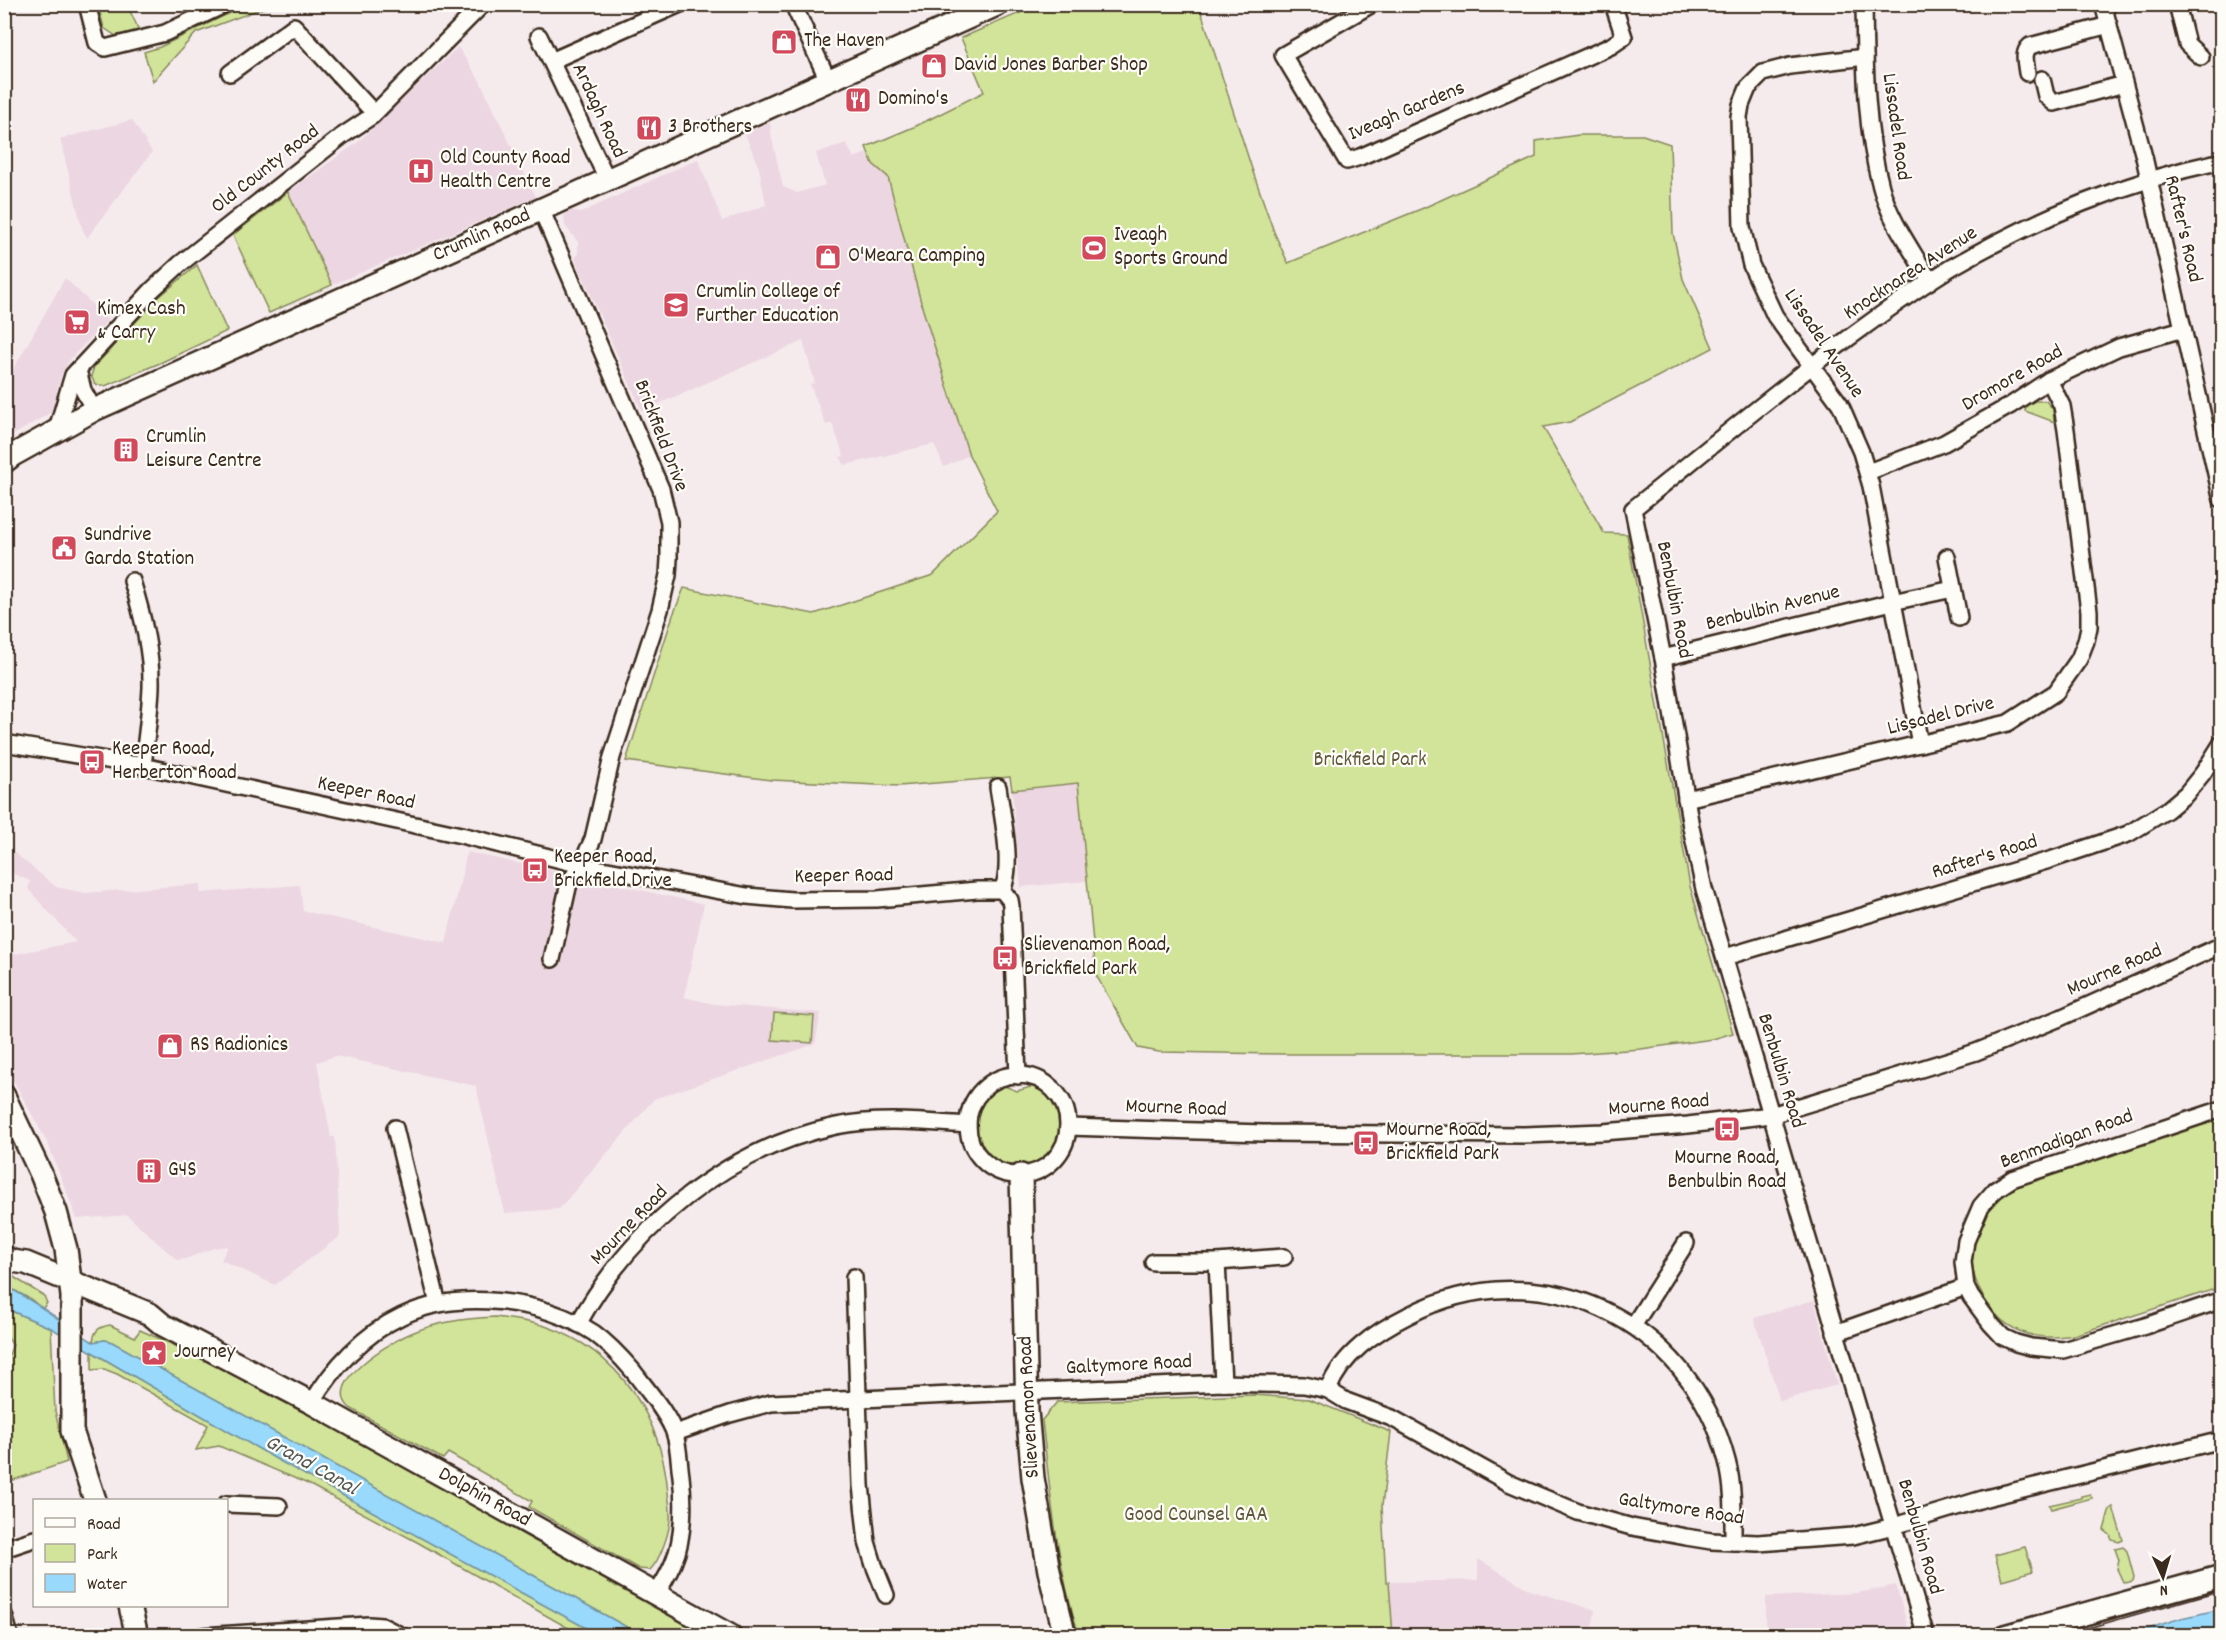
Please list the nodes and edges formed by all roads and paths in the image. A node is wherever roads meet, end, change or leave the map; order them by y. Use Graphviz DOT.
graph roads {
  1 [pos="87,4"];
  2 [pos="226,4"];
  3 [pos="483,4"];
  4 [pos="680,4"];
  5 [pos="793,4"];
  6 [pos="1372,4"];
  7 [pos="1613,4"];
  8 [pos="1864,4"];
  9 [pos="2103,4"];
  10 [pos="2177,4"];
  11 [pos="998,5"];
  12 [pos="2109,25"];
  13 [pos="539,36"];
  14 [pos="1865,57"];
  15 [pos="2201,57"];
  16 [pos="551,61"];
  17 [pos="230,73"];
  18 [pos="2027,73"];
  19 [pos="2042,79"];
  20 [pos="828,80"];
  21 [pos="2124,84"];
  22 [pos="374,113"];
  23 [pos="2222,161"];
  24 [pos="2149,178"];
  25 [pos="607,179"];
  26 [pos="541,209"];
  27 [pos="1930,281"];
  28 [pos="2182,329"];
  29 [pos="1812,366"];
  30 [pos="78,370"];
  31 [pos="2049,380"];
  32 [pos="94,410"];
  33 [pos="57,429"];
  34 [pos="7,456"];
  35 [pos="1868,472"];
  36 [pos="2222,500"];
  37 [pos="1633,509"];
  38 [pos="1947,557"];
  39 [pos="132,581"];
  40 [pos="1953,589"];
  41 [pos="1892,602"];
  42 [pos="1959,618"];
  43 [pos="1663,658"];
  44 [pos="4,743"];
  45 [pos="2222,743"];
  46 [pos="1920,744"];
  47 [pos="142,766"];
  48 [pos="998,787"];
  49 [pos="1686,800"];
  50 [pos="581,865"];
  51 [pos="1002,890"];
  52 [pos="2222,945"];
  53 [pos="1725,957"];
  54 [pos="552,959"];
  55 [pos="1017,1076"];
  56 [pos="4,1096"];
  57 [pos="2222,1109"];
  58 [pos="1771,1115"];
  59 [pos="968,1125"];
  60 [pos="1068,1127"];
  61 [pos="395,1128"];
  62 [pos="1021,1175"];
  63 [pos="1686,1243"];
  64 [pos="1284,1257"];
  65 [pos="8,1259"];
  66 [pos="1153,1262"];
  67 [pos="1217,1262"];
  68 [pos="854,1277"];
  69 [pos="1966,1287"];
  70 [pos="72,1298"];
  71 [pos="2222,1300"];
  72 [pos="438,1304"];
  73 [pos="578,1324"];
  74 [pos="1633,1326"];
  75 [pos="1835,1333"];
  76 [pos="1223,1383"];
  77 [pos="1328,1390"];
  78 [pos="1026,1393"];
  79 [pos="857,1397"];
  80 [pos="312,1403"];
  81 [pos="675,1433"];
  82 [pos="2222,1440"];
  83 [pos="95,1499"];
  84 [pos="228,1504"];
  85 [pos="279,1506"];
  86 [pos="1893,1526"];
  87 [pos="33,1539"];
  88 [pos="1733,1542"];
  89 [pos="4,1549"];
  90 [pos="2222,1576"];
  91 [pos="657,1593"];
  92 [pos="886,1595"];
  93 [pos="130,1607"];
  94 [pos="4,1615"];
  95 [pos="10,1635"];
  96 [pos="137,1635"];
  97 [pos="202,1635"];
  98 [pos="402,1635"];
  99 [pos="731,1635"];
  100 [pos="1065,1635"];
  101 [pos="1926,1635"];
  102 [pos="2005,1635"];
  1 -- 2 [label="street"];
  3 -- 22 [label="street, Old County Road"];
  4 -- 16 [label="street, Ardagh Road"];
  5 -- 20 [label="street"];
  6 -- 7 [label="street, Iveagh Gardens"];
  8 -- 14 [label="street, Lissadel Road"];
  9 -- 12 [label="street, Rafter's Road"];
  10 -- 15 [label="street"];
  11 -- 20 [label="main road, Crumlin Road"];
  12 -- 18 [label="street"];
  12 -- 21 [label="street, Rafter's Road"];
  13 -- 16 [label="street, Ardagh Road"];
  14 -- 27 [label="street, Lissadel Road"];
  14 -- 29 [label="street, Lissadel Avenue"];
  16 -- 25 [label="street, Ardagh Road"];
  17 -- 22 [label="street"];
  19 -- 21 [label="street"];
  20 -- 25 [label="main road, Crumlin Road"];
  21 -- 24 [label="street, Rafter's Road"];
  22 -- 30 [label="street, Old County Road"];
  23 -- 24 [label="street, Knocknarea Avenue"];
  24 -- 27 [label="street, Knocknarea Avenue"];
  24 -- 28 [label="street, Rafter's Road"];
  25 -- 26 [label="main road, Crumlin Road"];
  26 -- 32 [label="main road, Crumlin Road"];
  26 -- 50 [label="street, Brickfield Drive"];
  27 -- 29 [label="street, Knocknarea Avenue"];
  28 -- 31 [label="street, Dromore Road"];
  28 -- 36 [label="street, Rafter's Road"];
  29 -- 35 [label="street, Lissadel Avenue"];
  29 -- 37 [label="street, Knocknarea Avenue"];
  30 -- 32 [label="street"];
  30 -- 33 [label="street, Old County Road"];
  31 -- 35 [label="street, Dromore Road"];
  31 -- 46 [label="street, Lissadel Drive"];
  32 -- 33 [label="main road, Crumlin Road"];
  33 -- 34 [label="main road, Crumlin Road"];
  35 -- 41 [label="street, Lissadel Avenue"];
  37 -- 43 [label="street, Benbulbin Road"];
  38 -- 40 [label="street"];
  39 -- 47 [label="street"];
  40 -- 41 [label="street, Benbulbin Avenue"];
  40 -- 42 [label="street"];
  41 -- 43 [label="street, Benbulbin Avenue"];
  41 -- 46 [label="street, Lissadel Avenue"];
  43 -- 49 [label="street, Benbulbin Road"];
  44 -- 47 [label="street, Keeper Road"];
  45 -- 53 [label="street, Rafter's Road"];
  46 -- 49 [label="street, Lissadel Drive"];
  47 -- 50 [label="street, Keeper Road"];
  48 -- 51 [label="street"];
  49 -- 53 [label="street, Benbulbin Road"];
  50 -- 51 [label="street, Keeper Road"];
  50 -- 54 [label="street"];
  51 -- 55 [label="street"];
  52 -- 58 [label="street, Mourne Road"];
  53 -- 58 [label="street, Benbulbin Road"];
  55 -- 59 [label="street"];
  55 -- 60 [label="street"];
  56 -- 70 [label="main road"];
  57 -- 69 [label="street, Benmadigan Road"];
  58 -- 60 [label="street, Mourne Road"];
  58 -- 75 [label="street, Benbulbin Road"];
  59 -- 62 [label="street"];
  59 -- 73 [label="street, Mourne Road"];
  60 -- 62 [label="street"];
  61 -- 72 [label="street"];
  62 -- 78 [label="main road, Slievenamon Road"];
  63 -- 74 [label="street"];
  64 -- 67 [label="street"];
  65 -- 70 [label="main road, Dolphin Road"];
  66 -- 67 [label="street"];
  67 -- 76 [label="street, Galtymore Road"];
  68 -- 79 [label="street"];
  69 -- 71 [label="street, Benmadigan Road"];
  69 -- 75 [label="street"];
  70 -- 80 [label="main road, Dolphin Road"];
  70 -- 83 [label="main road"];
  72 -- 73 [label="street"];
  72 -- 80 [label="street"];
  73 -- 81 [label="street"];
  74 -- 77 [label="street"];
  74 -- 88 [label="street"];
  75 -- 86 [label="street, Benbulbin Road"];
  76 -- 77 [label="street, Galtymore Road"];
  76 -- 78 [label="street, Galtymore Road"];
  77 -- 88 [label="street, Galtymore Road"];
  78 -- 79 [label="street, Galtymore Road"];
  78 -- 100 [label="main road, Slievenamon Road"];
  79 -- 81 [label="street, Galtymore Road"];
  79 -- 92 [label="street"];
  80 -- 91 [label="main road, Dolphin Road"];
  81 -- 91 [label="street"];
  82 -- 86 [label="street, Galtymore Road"];
  84 -- 85 [label="street"];
  86 -- 88 [label="street, Galtymore Road"];
  86 -- 101 [label="street, Benbulbin Road"];
  87 -- 89 [label="street"];
  90 -- 102 [label="main road"];
  91 -- 99 [label="main road, Dolphin Road"];
  93 -- 96 [label="main road"];
  94 -- 95 [label="street"];
  97 -- 98 [label="street"];
}
